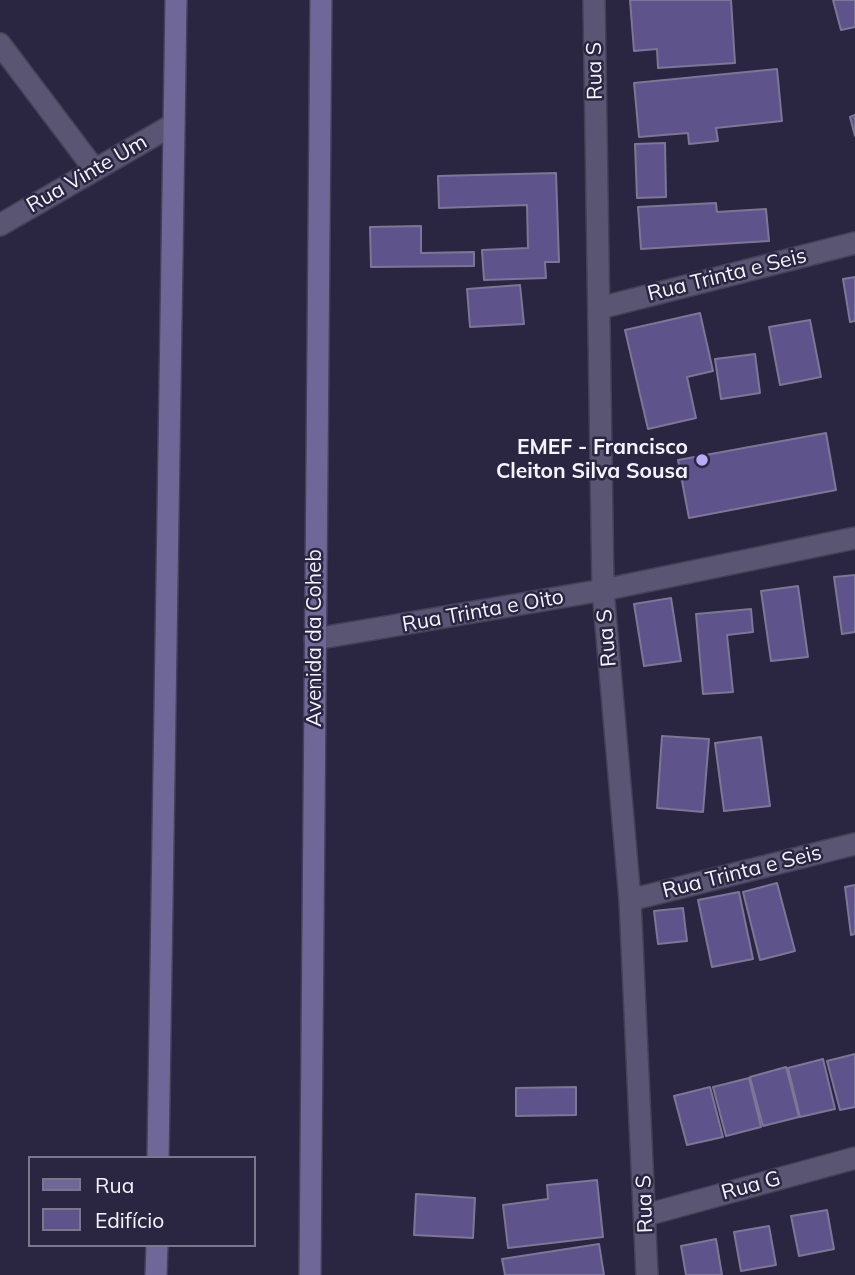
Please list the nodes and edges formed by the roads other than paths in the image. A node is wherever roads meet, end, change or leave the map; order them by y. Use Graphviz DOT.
graph roads {
  1 [pos="176,0"];
  2 [pos="321,0"];
  3 [pos="593,0"];
  4 [pos="0,44"];
  5 [pos="174,124"];
  6 [pos="95,170"];
  7 [pos="0,225"];
  8 [pos="855,243"];
  9 [pos="600,308"];
  10 [pos="855,538"];
  11 [pos="603,590"];
  12 [pos="316,639"];
  13 [pos="855,844"];
  14 [pos="629,900"];
  15 [pos="158,1156"];
  16 [pos="855,1158"];
  17 [pos="646,1215"];
  18 [pos="157,1247"];
  19 [pos="156,1275"];
  20 [pos="310,1275"];
  21 [pos="647,1275"];
  1 -- 5 [label="main road"];
  2 -- 12 [label="main road, Avenida da Coheb"];
  3 -- 9 [label="street, Rua S"];
  4 -- 6 [label="street"];
  5 -- 6 [label="street, Rua Vinte Um"];
  5 -- 15 [label="main road"];
  6 -- 7 [label="street, Rua Vinte Um"];
  8 -- 9 [label="street, Rua Trinta e Seis"];
  9 -- 11 [label="street, Rua S"];
  10 -- 11 [label="street, Rua Trinta e Oito"];
  11 -- 12 [label="street, Rua Trinta e Oito"];
  11 -- 14 [label="street, Rua S"];
  12 -- 20 [label="main road, Avenida da Coheb"];
  13 -- 14 [label="street, Rua Trinta e Seis"];
  14 -- 17 [label="street, Rua S"];
  16 -- 17 [label="street, Rua G"];
  17 -- 21 [label="street, Rua S"];
  18 -- 19 [label="main road"];
}
